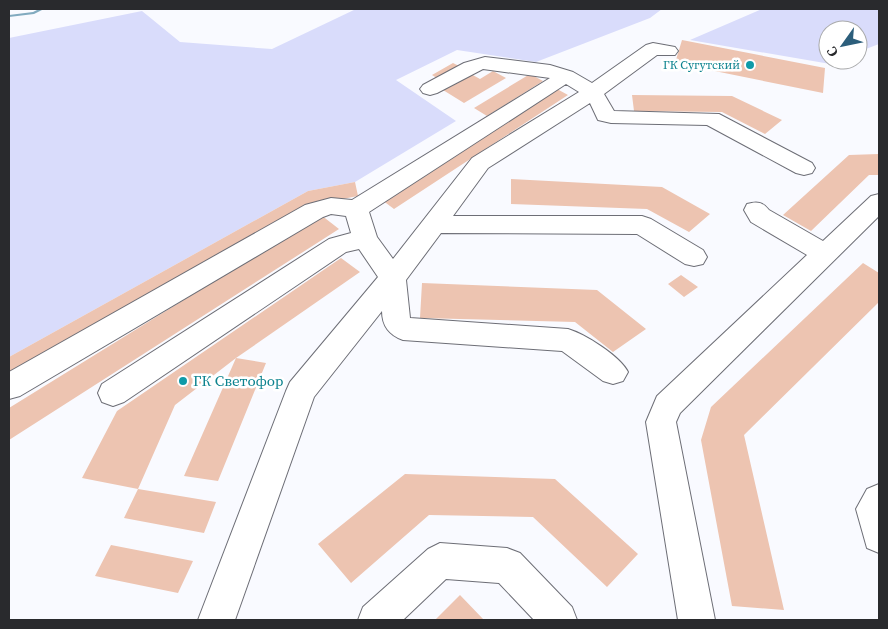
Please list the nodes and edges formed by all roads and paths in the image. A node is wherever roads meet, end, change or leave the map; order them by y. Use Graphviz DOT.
graph roads {
  1 [pos="668,51"];
  2 [pos="566,76"];
  3 [pos="430,89"];
  4 [pos="592,93"];
  5 [pos="804,168"];
  6 [pos="879,202"];
  7 [pos="356,209"];
  8 [pos="756,210"];
  9 [pos="433,224"];
  10 [pos="365,239"];
  11 [pos="824,254"];
  12 [pos="694,257"];
  13 [pos="393,278"];
  14 [pos="613,372"];
  15 [pos="9,386"];
  16 [pos="113,393"];
  17 [pos="879,500"];
  18 [pos="879,536"];
  19 [pos="217,620"];
  20 [pos="376,620"];
  21 [pos="559,620"];
  22 [pos="696,620"];
  1 -- 4 [label="lane"];
  2 -- 3 [label="lane"];
  2 -- 4 [label="lane"];
  2 -- 7 [label="lane"];
  4 -- 5 [label="lane"];
  4 -- 9 [label="lane"];
  6 -- 11 [label="lane"];
  7 -- 10 [label="lane"];
  7 -- 15 [label="lane"];
  8 -- 11 [label="lane"];
  9 -- 12 [label="lane"];
  9 -- 13 [label="lane"];
  10 -- 13 [label="lane"];
  10 -- 16 [label="lane"];
  11 -- 22 [label="lane"];
  13 -- 14 [label="lane"];
  13 -- 19 [label="lane"];
  17 -- 18 [label="lane"];
  20 -- 21 [label="lane"];
}
